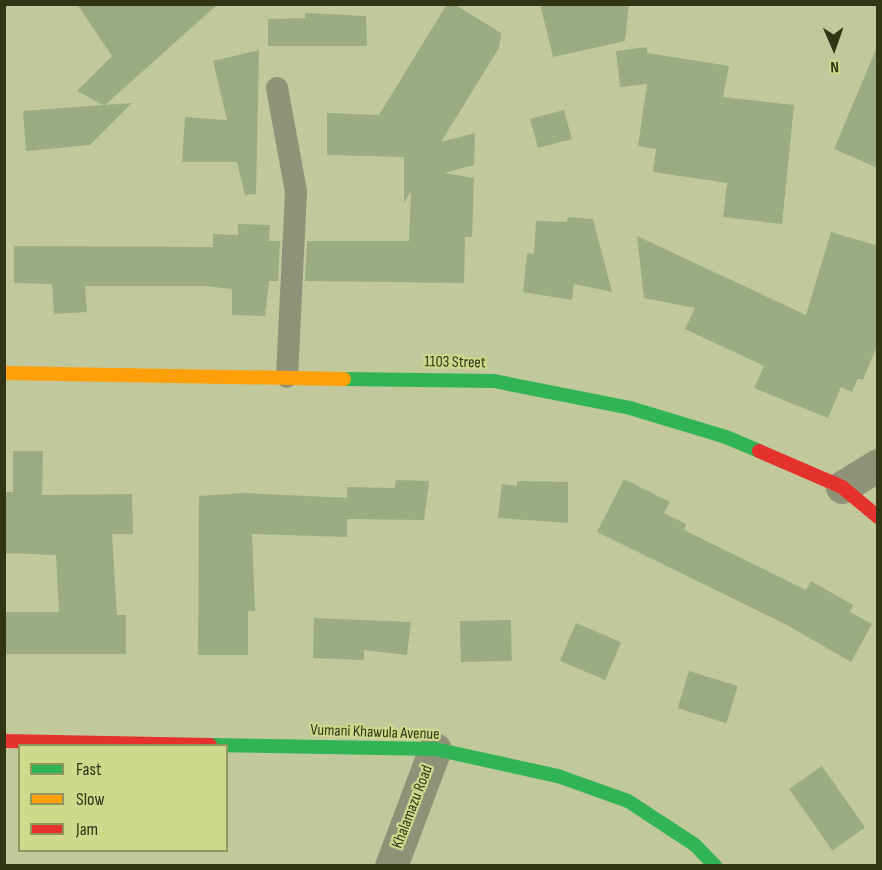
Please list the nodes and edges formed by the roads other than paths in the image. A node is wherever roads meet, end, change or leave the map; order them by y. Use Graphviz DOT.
graph roads {
  1 [pos="277,88"];
  2 [pos="4,373"];
  3 [pos="287,377"];
  4 [pos="878,465"];
  5 [pos="842,487"];
  6 [pos="878,516"];
  7 [pos="4,741"];
  8 [pos="166,744"];
  9 [pos="228,745"];
  10 [pos="435,749"];
  11 [pos="390,866"];
  12 [pos="716,866"];
  1 -- 3 [label="lane"];
  2 -- 3 [label="street, 1103 Street"];
  3 -- 5 [label="street, 1103 Street"];
  4 -- 5 [label="street"];
  5 -- 6 [label="street, 1103 Street"];
  7 -- 8 [label="street, Vumani Khawula Avenue"];
  9 -- 10 [label="street, Vumani Khawula Avenue"];
  10 -- 11 [label="street, Khalamazu Road"];
  10 -- 12 [label="street, Vumani Khawula Avenue"];
}
